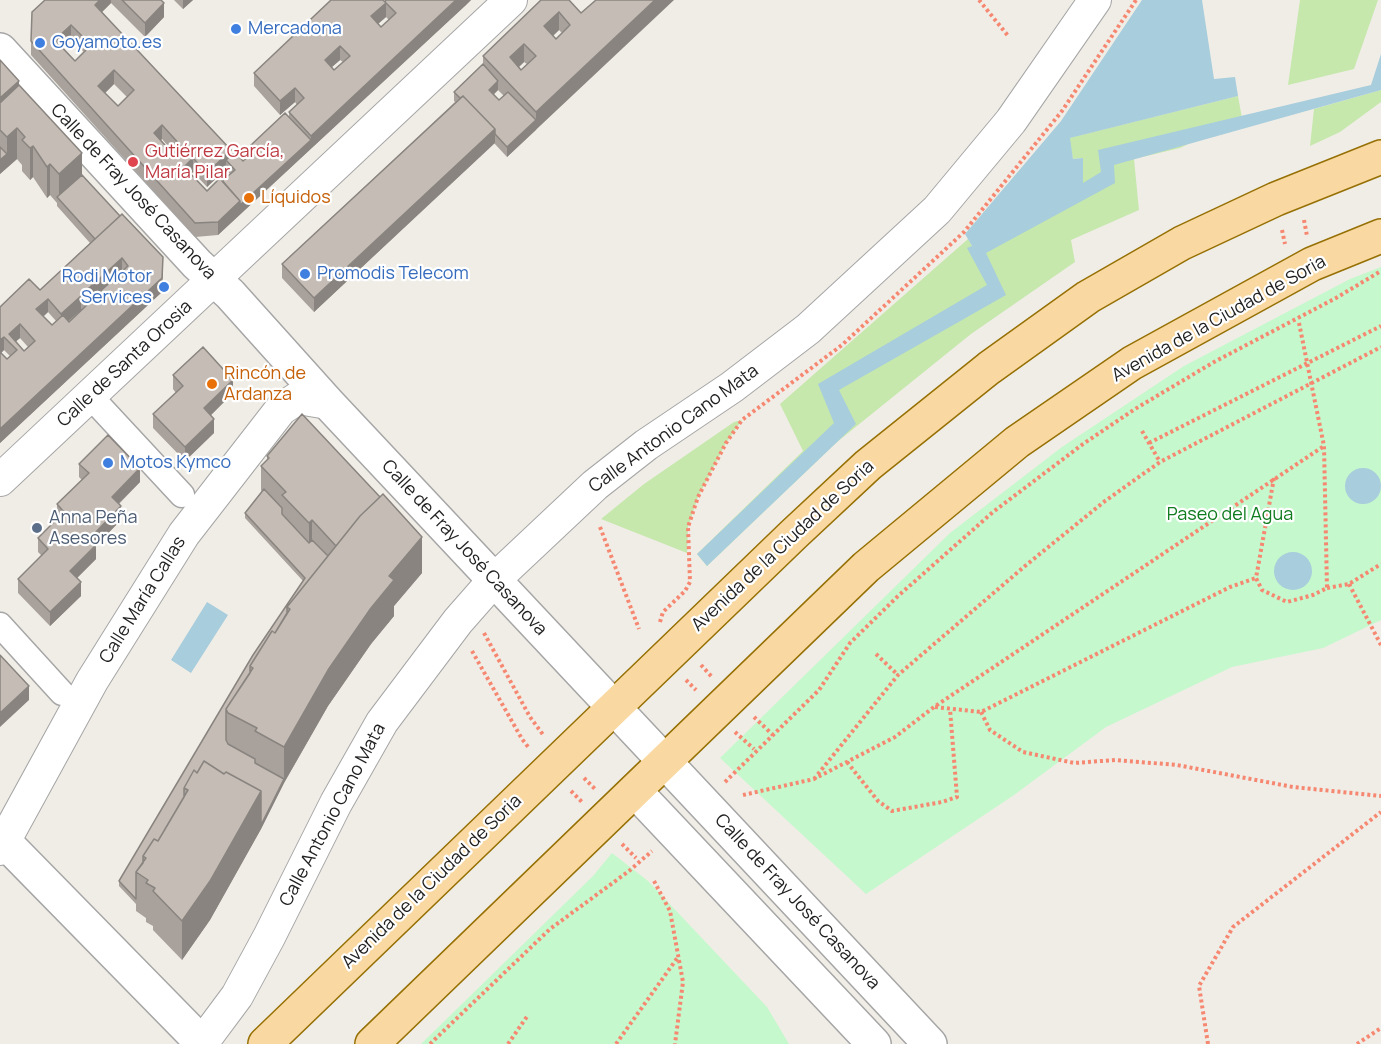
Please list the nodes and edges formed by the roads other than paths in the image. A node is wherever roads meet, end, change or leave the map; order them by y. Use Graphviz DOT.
graph roads {
  1 [pos="511,0"];
  2 [pos="1095,0"];
  3 [pos="0,50"];
  4 [pos="1381,157"];
  5 [pos="1381,236"];
  6 [pos="215,279"];
  7 [pos="90,396"];
  8 [pos="328,403"];
  9 [pos="0,480"];
  10 [pos="182,495"];
  11 [pos="494,580"];
  12 [pos="0,625"];
  13 [pos="62,693"];
  14 [pos="614,708"];
  15 [pos="666,762"];
  16 [pos="635,791"];
  17 [pos="1,842"];
  18 [pos="203,1044"];
  19 [pos="265,1044"];
  20 [pos="372,1044"];
  21 [pos="874,1044"];
  22 [pos="930,1044"];
  1 -- 6 [label="street, Calle de Santa Orosia"];
  2 -- 11 [label="street, Calle Antonio Cano Mata"];
  3 -- 6 [label="street, Calle de Fray José Casanova"];
  4 -- 14 [label="main road, Avenida de la Ciudad de Soria"];
  5 -- 15 [label="main road, Avenida de la Ciudad de Soria"];
  6 -- 7 [label="street, Calle de Santa Orosia"];
  6 -- 8 [label="street, Calle de Fray José Casanova"];
  7 -- 9 [label="street, Calle de Santa Orosia"];
  7 -- 10 [label="street"];
  8 -- 11 [label="street, Calle de Fray José Casanova"];
  8 -- 17 [label="street, Calle María Callas"];
  11 -- 14 [label="street, Calle de Fray José Casanova"];
  11 -- 18 [label="street, Calle Antonio Cano Mata"];
  12 -- 13 [label="street"];
  14 -- 15 [label="street, Calle de Fray José Casanova"];
  14 -- 19 [label="main road, Avenida de la Ciudad de Soria"];
  15 -- 16 [label="main road, Avenida de la Ciudad de Soria"];
  15 -- 22 [label="street, Calle de Fray José Casanova"];
  16 -- 20 [label="main road, Avenida de la Ciudad de Soria"];
  16 -- 21 [label="street"];
  17 -- 18 [label="street"];
}
